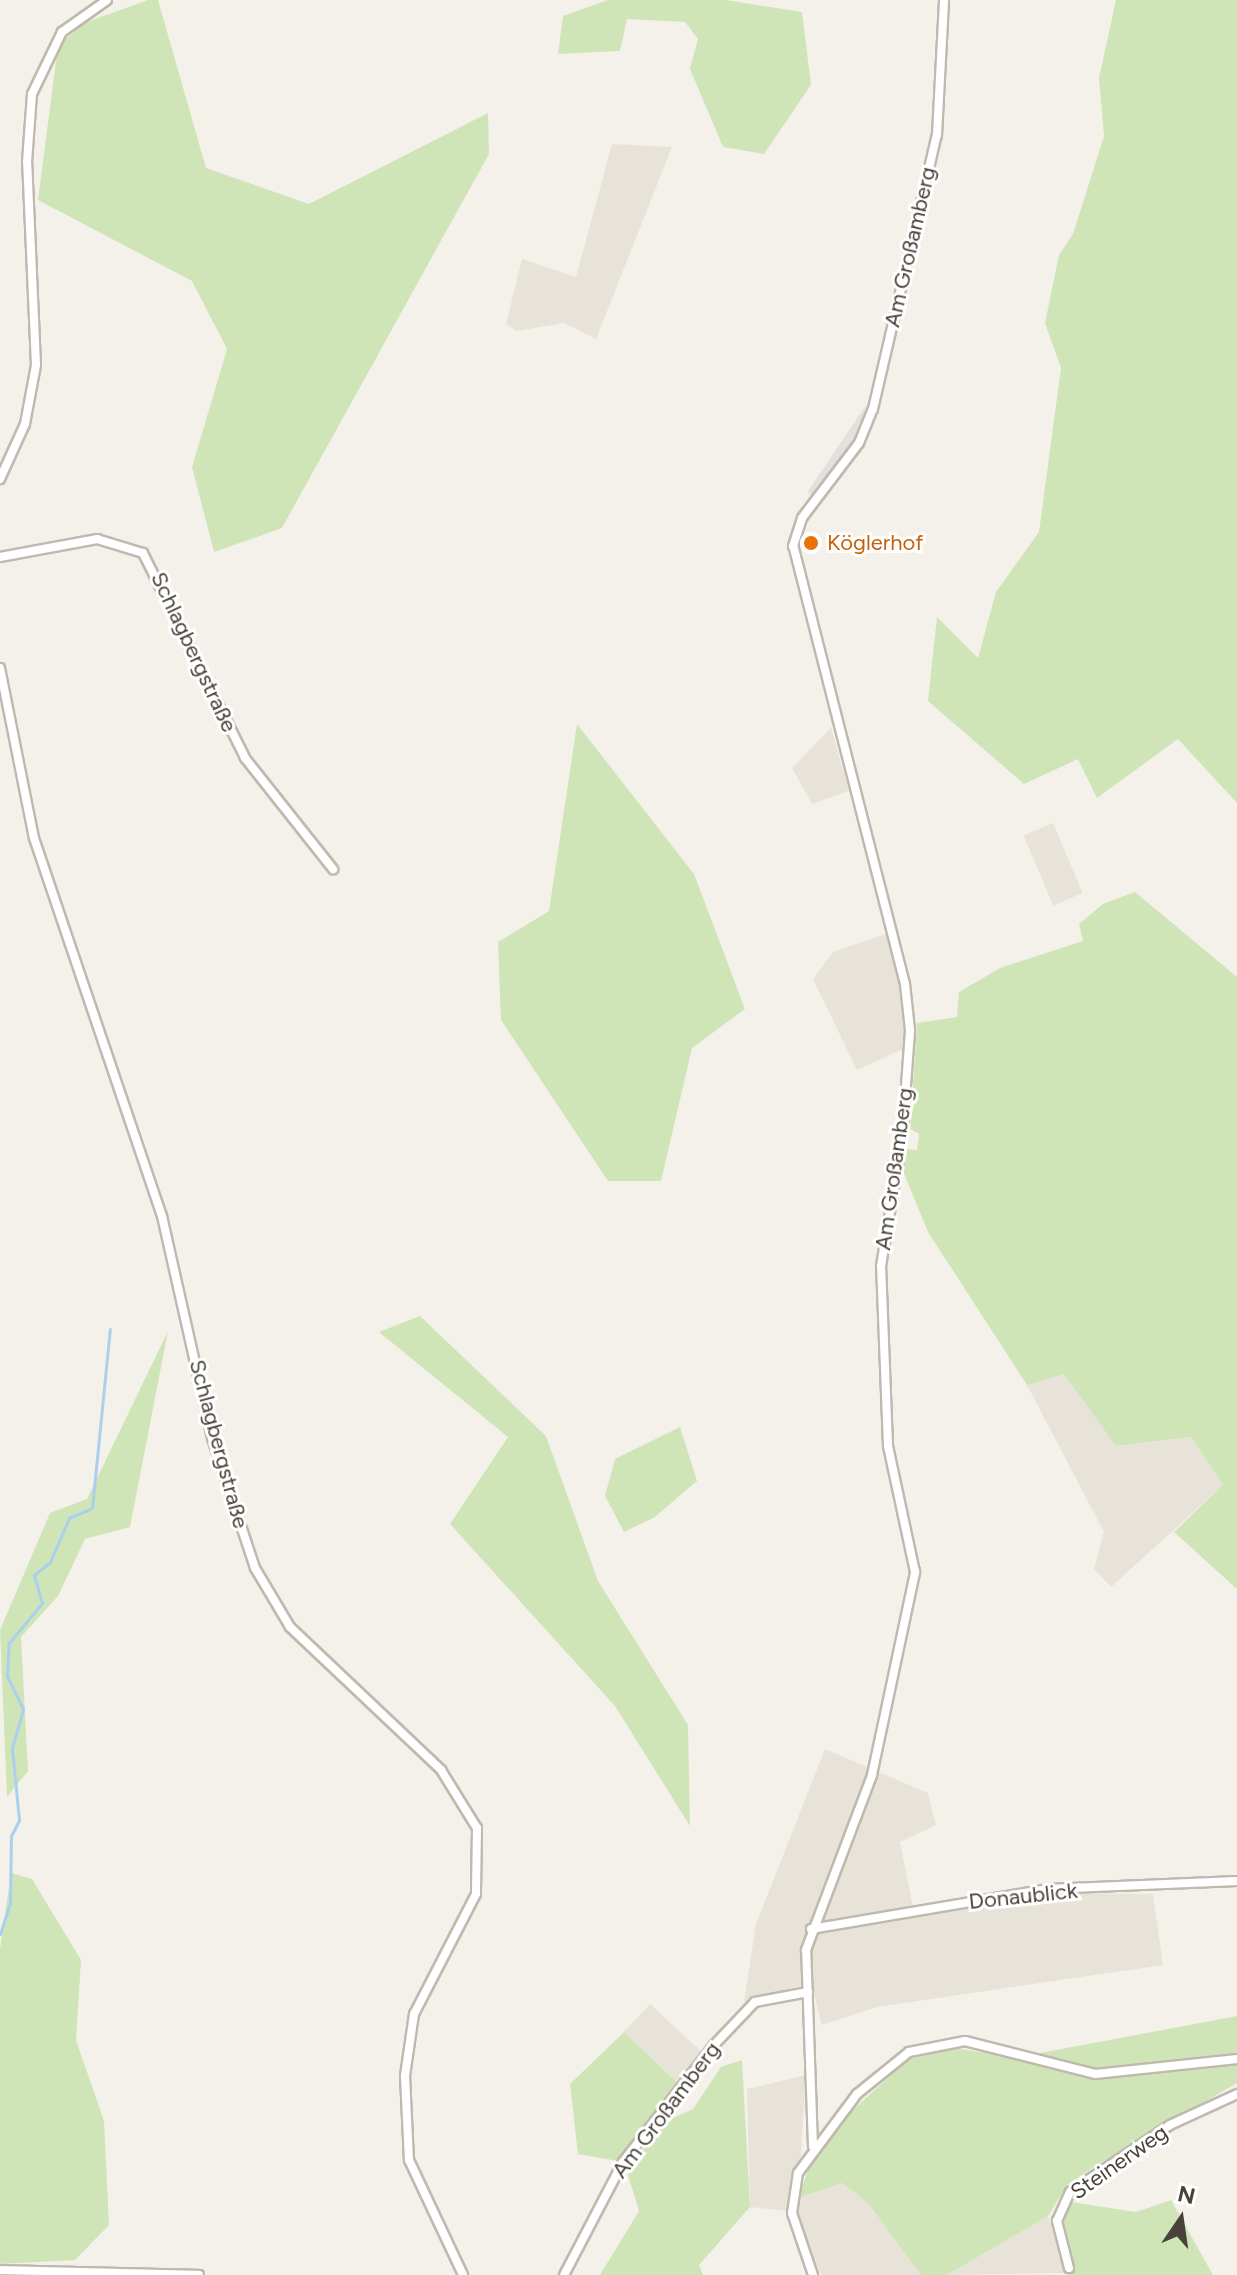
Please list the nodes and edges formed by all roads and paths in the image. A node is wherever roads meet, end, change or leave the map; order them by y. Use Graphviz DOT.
graph roads {
  1 [pos="107,0"];
  2 [pos="944,0"];
  3 [pos="0,479"];
  4 [pos="0,557"];
  5 [pos="0,668"];
  6 [pos="333,869"];
  7 [pos="1237,1881"];
  8 [pos="811,1929"];
  9 [pos="808,1992"];
  10 [pos="1237,2059"];
  11 [pos="1237,2094"];
  12 [pos="813,2146"];
  13 [pos="1069,2268"];
  14 [pos="0,2270"];
  15 [pos="199,2275"];
  16 [pos="463,2275"];
  17 [pos="564,2275"];
  18 [pos="813,2275"];
  1 -- 3 [label="street"];
  2 -- 8 [label="street, Am Großamberg"];
  4 -- 6 [label="street, Schlagbergstraße"];
  5 -- 16 [label="street, Schlagbergstraße"];
  7 -- 8 [label="street, Donaublick"];
  8 -- 9 [label="street, Am Großamberg"];
  9 -- 12 [label="street, Am Großamberg"];
  9 -- 17 [label="street, Am Großamberg"];
  10 -- 12 [label="street"];
  11 -- 13 [label="street, Steinerweg"];
  12 -- 18 [label="street"];
  14 -- 15 [label="street"];
}
